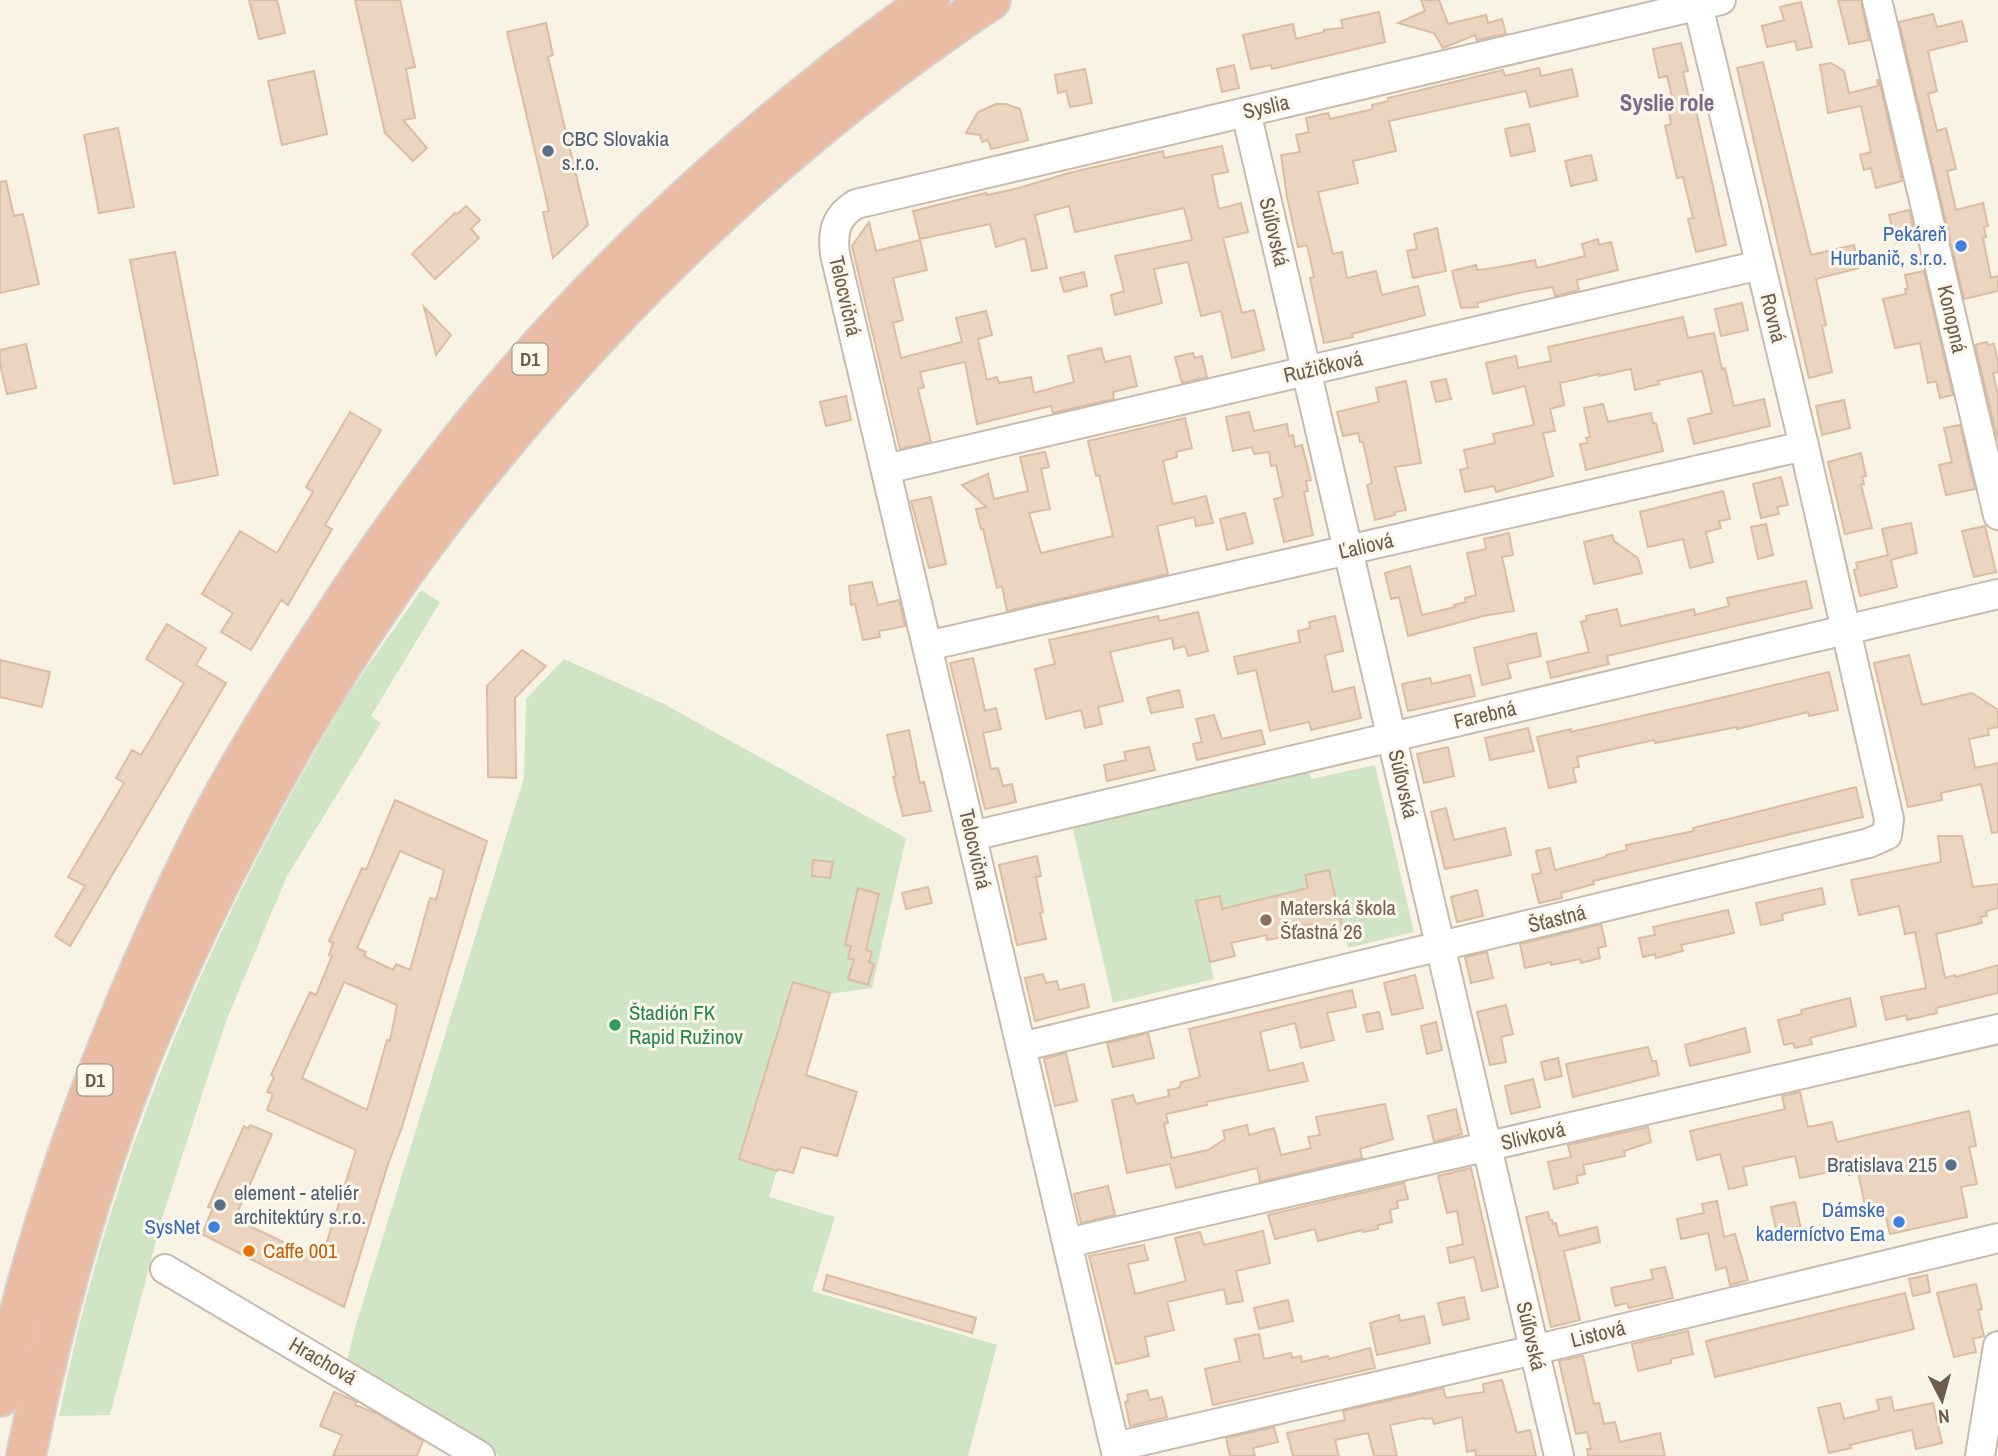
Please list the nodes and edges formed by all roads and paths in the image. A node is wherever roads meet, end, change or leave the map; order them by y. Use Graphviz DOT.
graph roads {
  1 [pos="930,0"];
  2 [pos="991,0"];
  3 [pos="1877,0"];
  4 [pos="1709,3"];
  5 [pos="1246,111"];
  6 [pos="833,241"];
  7 [pos="1760,265"];
  8 [pos="1307,370"];
  9 [pos="1804,446"];
  10 [pos="886,469"];
  11 [pos="1998,515"];
  12 [pos="1349,550"];
  13 [pos="1998,594"];
  14 [pos="1847,630"];
  15 [pos="927,646"];
  16 [pos="1392,737"];
  17 [pos="972,836"];
  18 [pos="1431,948"];
  19 [pos="1998,1030"];
  20 [pos="1021,1047"];
  21 [pos="1487,1147"];
  22 [pos="1998,1238"];
  23 [pos="1067,1243"];
  24 [pos="165,1269"];
  25 [pos="1998,1346"];
  26 [pos="1534,1350"];
  27 [pos="15,1385"];
  28 [pos="1116,1451"];
  29 [pos="26,1456"];
  30 [pos="480,1456"];
  31 [pos="1559,1456"];
  32 [pos="1980,1456"];
  1 -- 27 [label="highway, D1"];
  2 -- 27 [label="highway, D1"];
  3 -- 11 [label="street, Konopná"];
  4 -- 5 [label="street, Syslia"];
  4 -- 7 [label="street, Rovná"];
  5 -- 6 [label="street, Syslia"];
  5 -- 8 [label="street, Súľovská"];
  6 -- 10 [label="street, Telocvičná"];
  7 -- 8 [label="street, Ružičková"];
  7 -- 9 [label="street, Rovná"];
  8 -- 10 [label="street, Ružičková"];
  8 -- 12 [label="street, Súľovská"];
  9 -- 12 [label="street, Ľaliová"];
  9 -- 14 [label="street, Rovná"];
  10 -- 15 [label="street, Telocvičná"];
  12 -- 15 [label="street, Ľaliová"];
  12 -- 16 [label="street, Súľovská"];
  13 -- 14 [label="street, Farebná"];
  14 -- 16 [label="street, Farebná"];
  14 -- 18 [label="street, Šťastná"];
  15 -- 17 [label="street, Telocvičná"];
  16 -- 17 [label="street, Farebná"];
  16 -- 18 [label="street, Súľovská"];
  17 -- 20 [label="street, Telocvičná"];
  18 -- 20 [label="street, Šťastná"];
  18 -- 21 [label="street, Súľovská"];
  19 -- 21 [label="street, Slivková"];
  20 -- 23 [label="street, Telocvičná"];
  21 -- 23 [label="street, Slivková"];
  21 -- 26 [label="street, Súľovská"];
  22 -- 26 [label="street, Listová"];
  23 -- 28 [label="street, Telocvičná"];
  24 -- 30 [label="street, Hrachová"];
  25 -- 32 [label="street"];
  26 -- 28 [label="street, Listová"];
  26 -- 31 [label="street, Súľovská"];
  27 -- 29 [label="highway, D1"];
}
